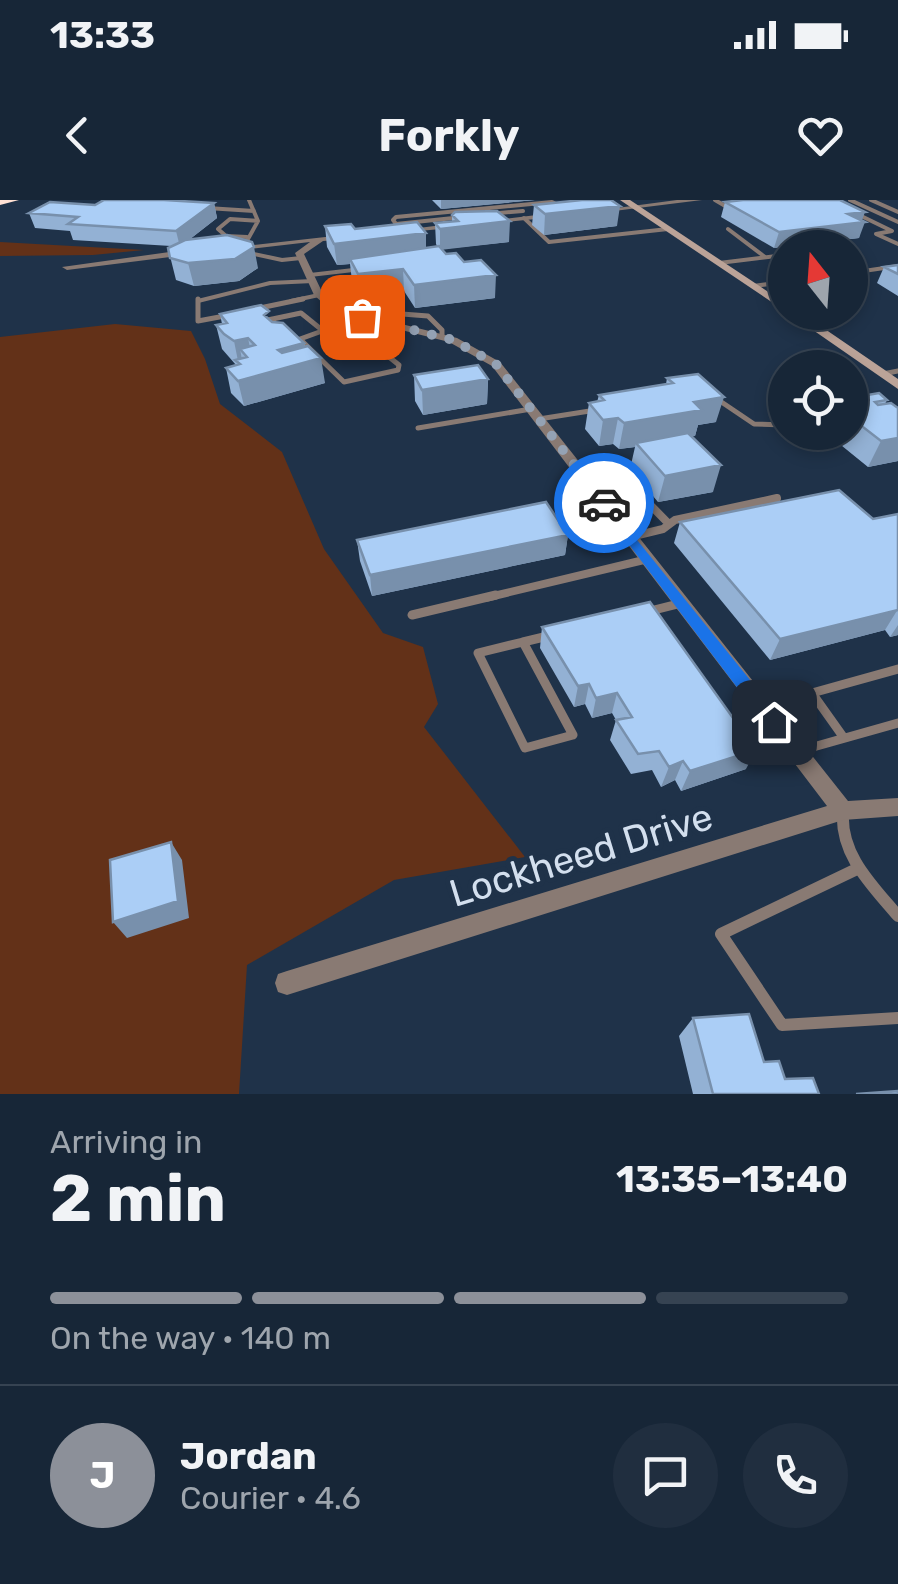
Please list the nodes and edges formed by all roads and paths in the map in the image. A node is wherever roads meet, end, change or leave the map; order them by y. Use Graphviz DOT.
graph roads {
  1 [pos="13,200"];
  2 [pos="249,200"];
  3 [pos="670,200"];
  4 [pos="695,200"];
  5 [pos="715,200"];
  6 [pos="850,200"];
  7 [pos="871,200"];
  8 [pos="0,201"];
  9 [pos="633,205"];
  10 [pos="203,208"];
  11 [pos="254,212"];
  12 [pos="736,212"];
  13 [pos="853,212"];
  14 [pos="566,213"];
  15 [pos="898,213"];
  16 [pos="883,215"];
  17 [pos="865,218"];
  18 [pos="526,220"];
  19 [pos="258,221"];
  20 [pos="898,222"];
  21 [pos="668,229"];
  22 [pos="728,229"];
  23 [pos="394,232"];
  24 [pos="895,232"];
  25 [pos="370,234"];
  26 [pos="321,239"];
  27 [pos="246,243"];
  28 [pos="898,244"];
  29 [pos="765,257"];
  30 [pos="768,257"];
  31 [pos="302,258"];
  32 [pos="719,263"];
  33 [pos="67,266"];
  34 [pos="898,266"];
  35 [pos="369,268"];
  36 [pos="868,270"];
  37 [pos="312,278"];
  38 [pos="768,284"];
  39 [pos="753,286"];
  40 [pos="319,295"];
  41 [pos="768,296"];
  42 [pos="377,299"];
  43 [pos="253,310"];
  44 [pos="236,313"];
  45 [pos="362,317"];
  46 [pos="276,318"];
  47 [pos="386,319"];
  48 [pos="258,322"];
  49 [pos="348,324"];
  50 [pos="285,325"];
  51 [pos="322,330"];
  52 [pos="818,330"];
  53 [pos="898,371"];
  54 [pos="882,374"];
  55 [pos="898,384"];
  56 [pos="710,395"];
  57 [pos="610,408"];
  58 [pos="535,414"];
  59 [pos="768,424"];
  60 [pos="418,428"];
  61 [pos="582,475"];
  62 [pos="776,498"];
  63 [pos="668,523"];
  64 [pos="630,536"];
  65 [pos="648,560"];
  66 [pos="682,604"];
  67 [pos="412,614"];
  68 [pos="629,616"];
  69 [pos="558,634"];
  70 [pos="523,642"];
  71 [pos="898,669"];
  72 [pos="898,724"];
  73 [pos="844,738"];
  74 [pos="796,751"];
  75 [pos="898,807"];
  76 [pos="843,811"];
  77 [pos="859,868"];
  78 [pos="898,916"];
  79 [pos="287,982"];
  80 [pos="898,1018"];
  1 -- 8 [label="highway"];
  2 -- 11 [label="lane"];
  3 -- 9 [label="street"];
  4 -- 9 [label="street"];
  5 -- 12 [label="lane"];
  6 -- 16 [label="lane"];
  7 -- 15 [label="lane"];
  9 -- 14 [label="street"];
  9 -- 21 [label="street"];
  10 -- 11 [label="lane"];
  11 -- 19 [label="lane"];
  13 -- 17 [label="lane"];
  14 -- 18 [label="street"];
  14 -- 23 [label="lane"];
  15 -- 16 [label="lane"];
  16 -- 17 [label="lane"];
  16 -- 20 [label="lane"];
  17 -- 24 [label="lane"];
  18 -- 21 [label="lane"];
  18 -- 23 [label="street"];
  19 -- 27 [label="lane"];
  19 -- 27 [label="lane"];
  21 -- 32 [label="street"];
  22 -- 29 [label="lane"];
  24 -- 28 [label="lane"];
  25 -- 26 [label="street"];
  26 -- 27 [label="street"];
  26 -- 31 [label="street"];
  27 -- 31 [label="lane"];
  27 -- 33 [label="street"];
  29 -- 30 [label="lane"];
  29 -- 32 [label="lane"];
  31 -- 37 [label="street"];
  32 -- 39 [label="street"];
  34 -- 36 [label="lane"];
  35 -- 37 [label="lane"];
  37 -- 40 [label="street"];
  37 -- 44 [label="lane"];
  38 -- 39 [label="lane"];
  39 -- 41 [label="street"];
  40 -- 43 [label="lane"];
  40 -- 45 [label="street"];
  42 -- 47 [label="lane"];
  45 -- 47 [label="street"];
  45 -- 49 [label="lane"];
  46 -- 48 [label="lane"];
  46 -- 50 [label="lane"];
  46 -- 51 [label="lane"];
  47 -- 58 [label="street"];
  49 -- 51 [label="lane"];
  49 -- 51 [label="lane"];
  52 -- 54 [label="street"];
  53 -- 54 [label="lane"];
  54 -- 55 [label="street"];
  56 -- 59 [label="lane"];
  57 -- 58 [label="lane"];
  58 -- 60 [label="lane"];
  58 -- 61 [label="street"];
  61 -- 63 [label="lane"];
  61 -- 64 [label="street"];
  62 -- 63 [label="lane"];
  63 -- 64 [label="lane"];
  64 -- 65 [label="street"];
  65 -- 66 [label="street"];
  65 -- 67 [label="lane"];
  66 -- 68 [label="lane"];
  66 -- 74 [label="street"];
  69 -- 70 [label="lane"];
  70 -- 70 [label="lane"];
  71 -- 73 [label="lane"];
  72 -- 73 [label="lane"];
  73 -- 74 [label="lane"];
  74 -- 76 [label="street"];
  75 -- 76 [label="street, Lockheed Drive"];
  76 -- 77 [label="lane"];
  76 -- 79 [label="street, Lockheed Drive"];
  77 -- 78 [label="lane"];
  77 -- 80 [label="lane"];
}
